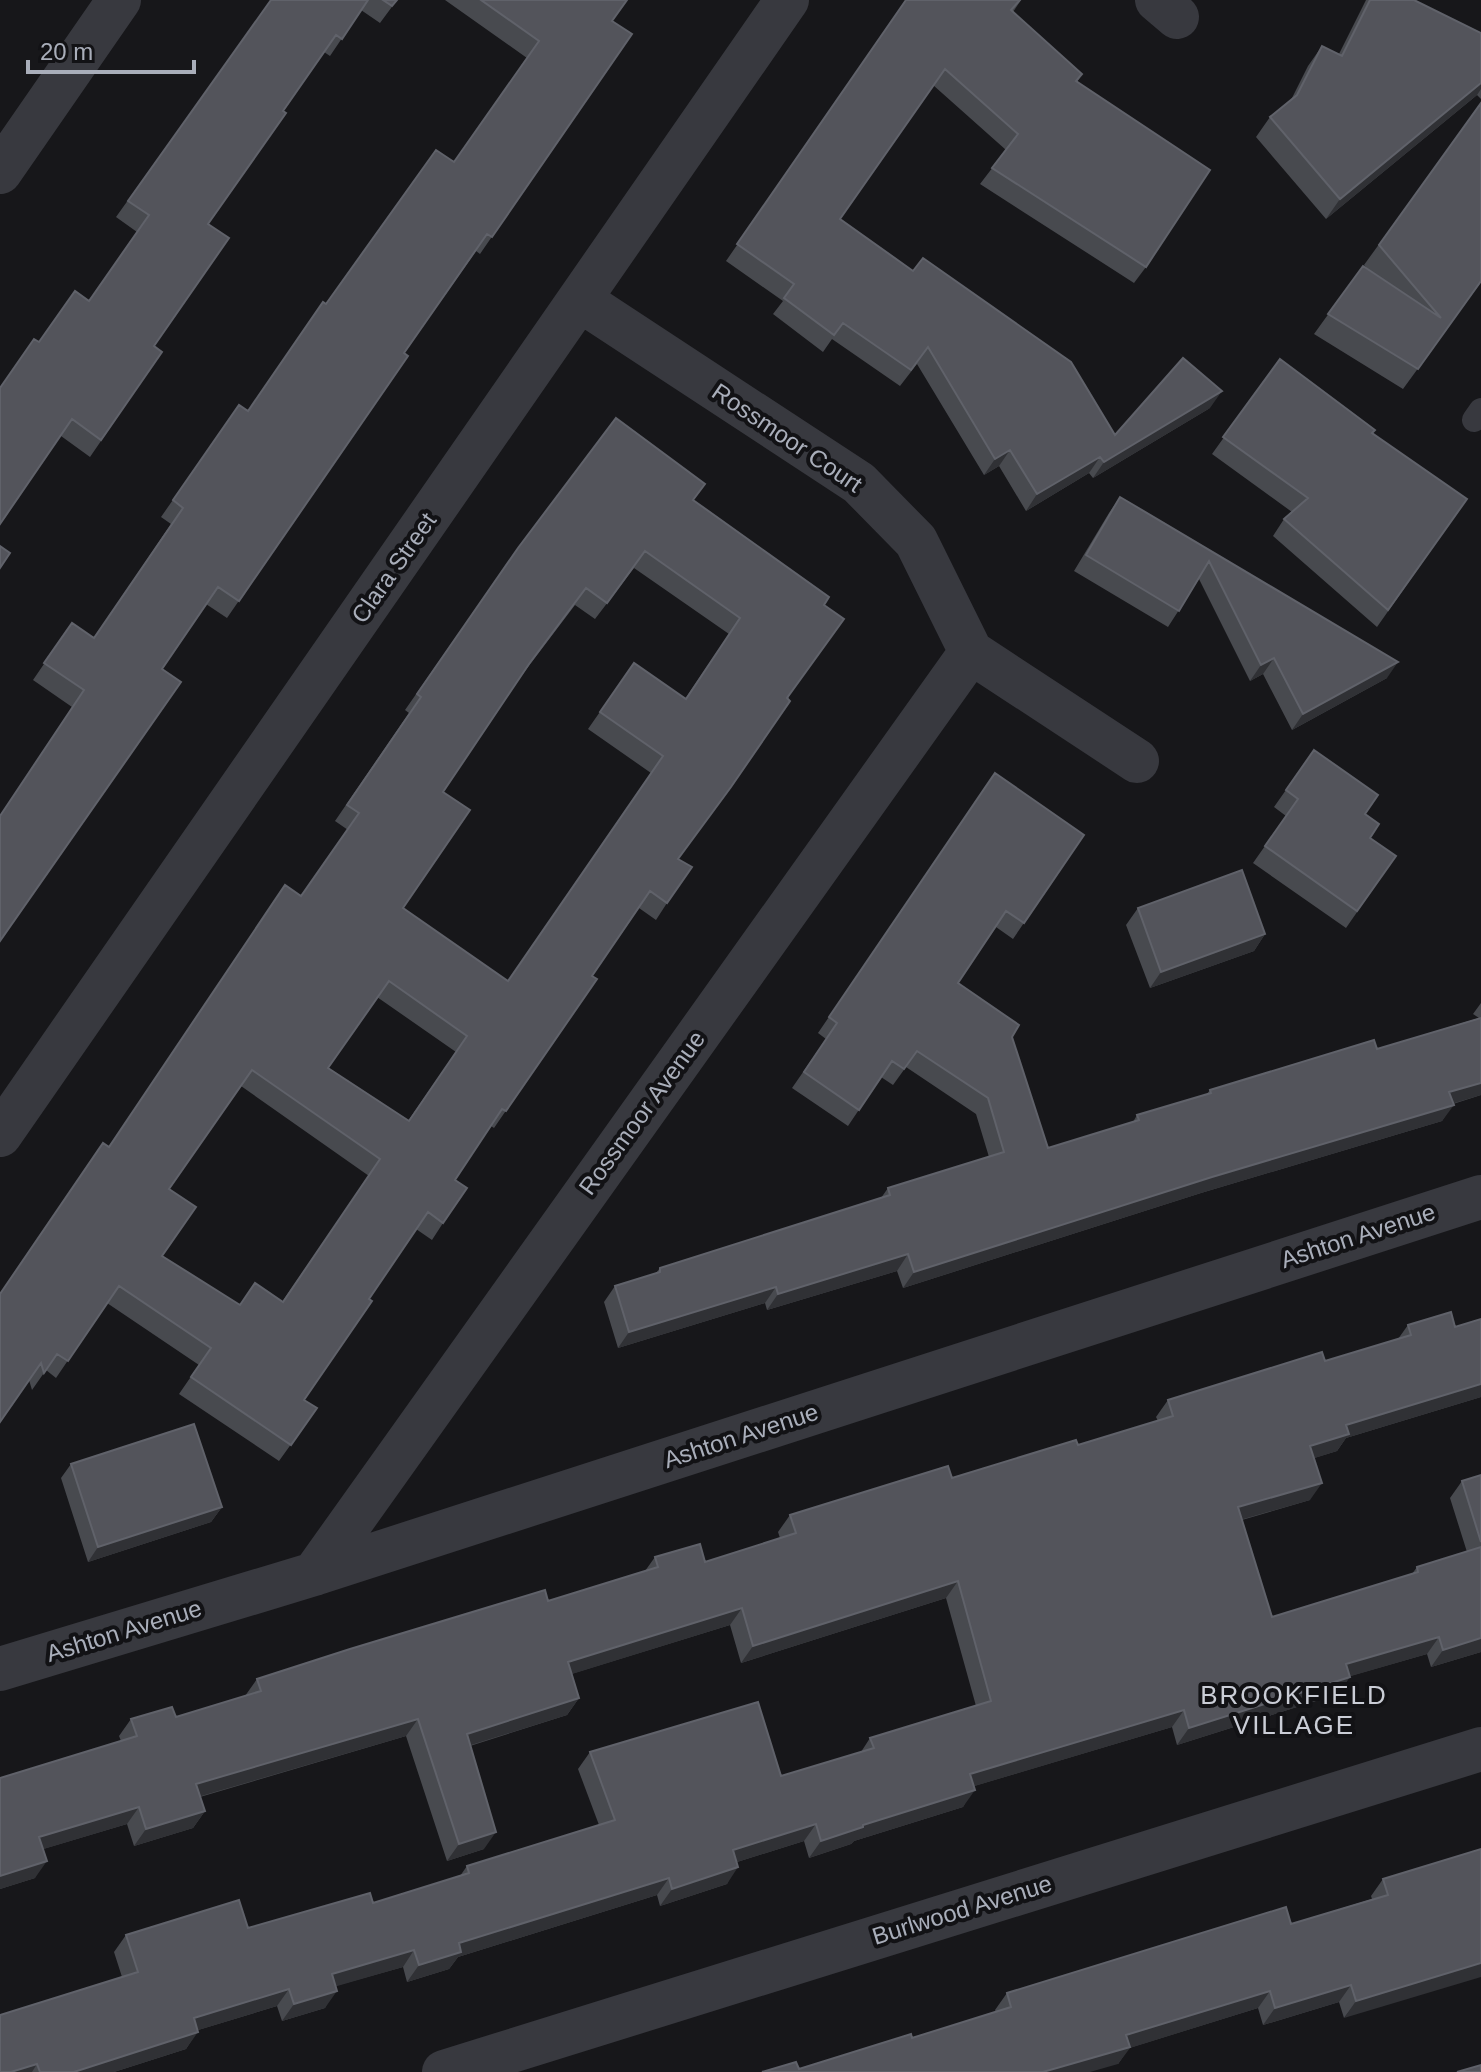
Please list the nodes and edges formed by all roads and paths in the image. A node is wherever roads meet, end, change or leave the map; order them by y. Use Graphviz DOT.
graph roads {
  1 [pos="119,0"];
  2 [pos="787,0"];
  3 [pos="0,172"];
  4 [pos="580,300"];
  5 [pos="971,652"];
  6 [pos="1137,761"];
  7 [pos="0,1135"];
  8 [pos="1481,1197"];
  9 [pos="314,1574"];
  10 [pos="0,1669"];
  11 [pos="1481,1749"];
  12 [pos="444,2072"];
  1 -- 3 [label="street"];
  2 -- 4 [label="street, Clara Street"];
  4 -- 5 [label="street, Rossmoor Court"];
  4 -- 7 [label="street, Clara Street"];
  5 -- 6 [label="street"];
  5 -- 9 [label="street, Rossmoor Avenue"];
  8 -- 9 [label="street, Ashton Avenue"];
  9 -- 10 [label="street, Ashton Avenue"];
  11 -- 12 [label="street, Burlwood Avenue"];
}
